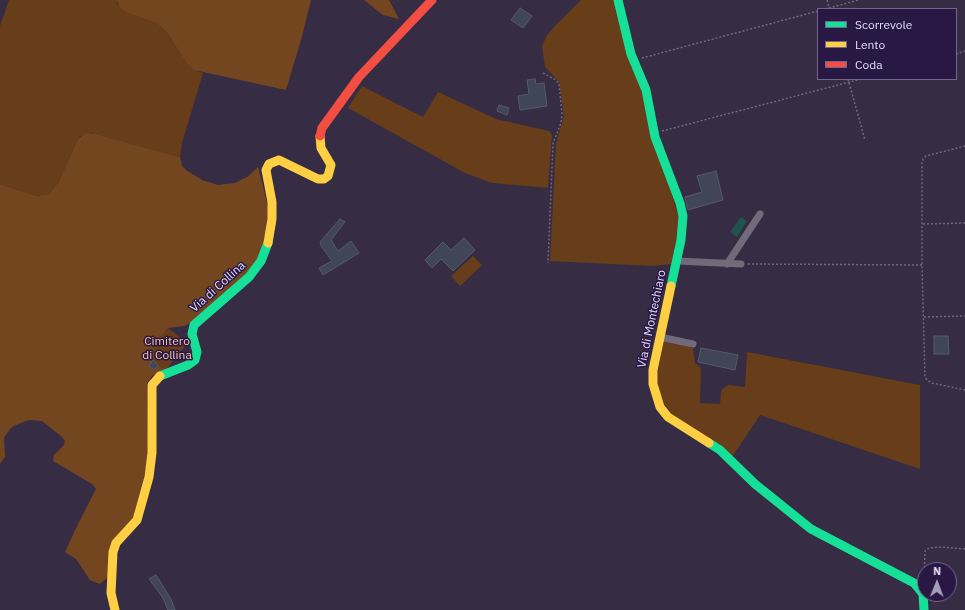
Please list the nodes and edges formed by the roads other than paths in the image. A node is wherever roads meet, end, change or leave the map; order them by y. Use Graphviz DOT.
graph roads {
  1 [pos="432,0"];
  2 [pos="618,0"];
  3 [pos="760,214"];
  4 [pos="676,261"];
  5 [pos="727,264"];
  6 [pos="741,264"];
  7 [pos="660,337"];
  8 [pos="693,344"];
  9 [pos="115,610"];
  10 [pos="924,610"];
  1 -- 9 [label="street, Via di Collina"];
  2 -- 4 [label="street, Via di Montechiaro"];
  3 -- 5 [label="street"];
  4 -- 5 [label="street"];
  4 -- 7 [label="street, Via di Montechiaro"];
  5 -- 6 [label="street"];
  7 -- 8 [label="street"];
  7 -- 10 [label="street, Via di Montechiaro"];
}
